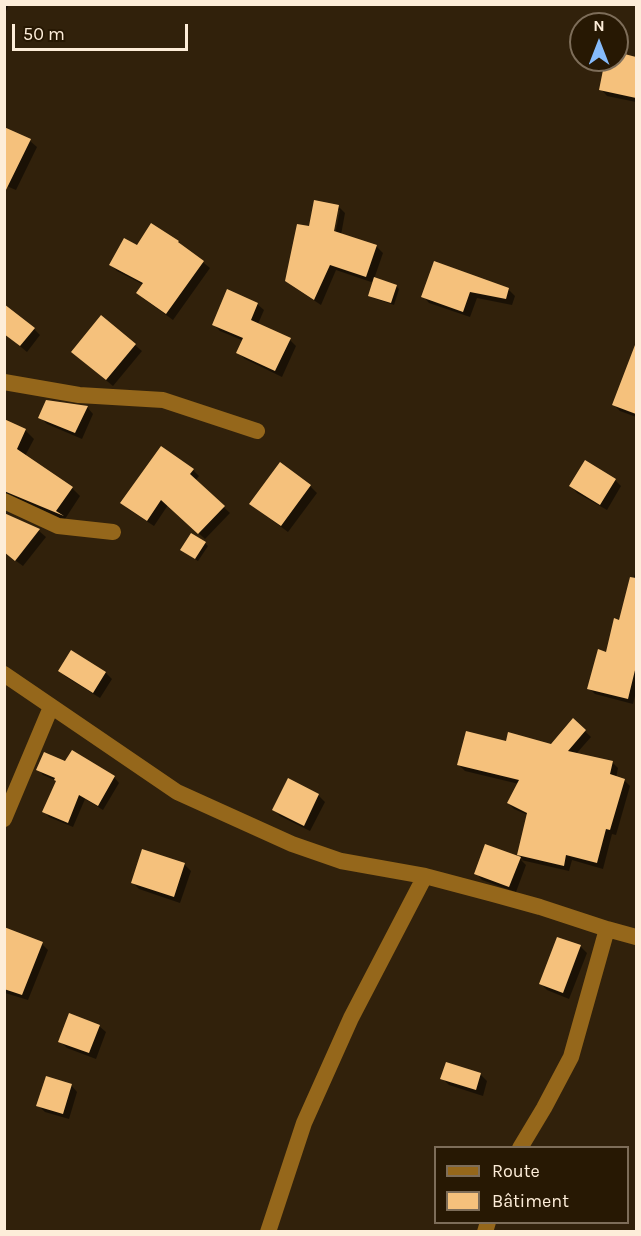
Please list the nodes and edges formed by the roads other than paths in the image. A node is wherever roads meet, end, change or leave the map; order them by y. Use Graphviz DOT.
graph roads {
  1 [pos="4,382"];
  2 [pos="257,431"];
  3 [pos="4,501"];
  4 [pos="113,532"];
  5 [pos="4,674"];
  6 [pos="51,706"];
  7 [pos="4,819"];
  8 [pos="424,876"];
  9 [pos="607,929"];
  10 [pos="636,937"];
  11 [pos="521,1146"];
  12 [pos="268,1232"];
  1 -- 2 [label="street"];
  3 -- 4 [label="street"];
  5 -- 6 [label="street"];
  6 -- 7 [label="street"];
  6 -- 8 [label="street"];
  8 -- 9 [label="street"];
  8 -- 12 [label="street"];
  9 -- 10 [label="street"];
  9 -- 11 [label="street"];
}
